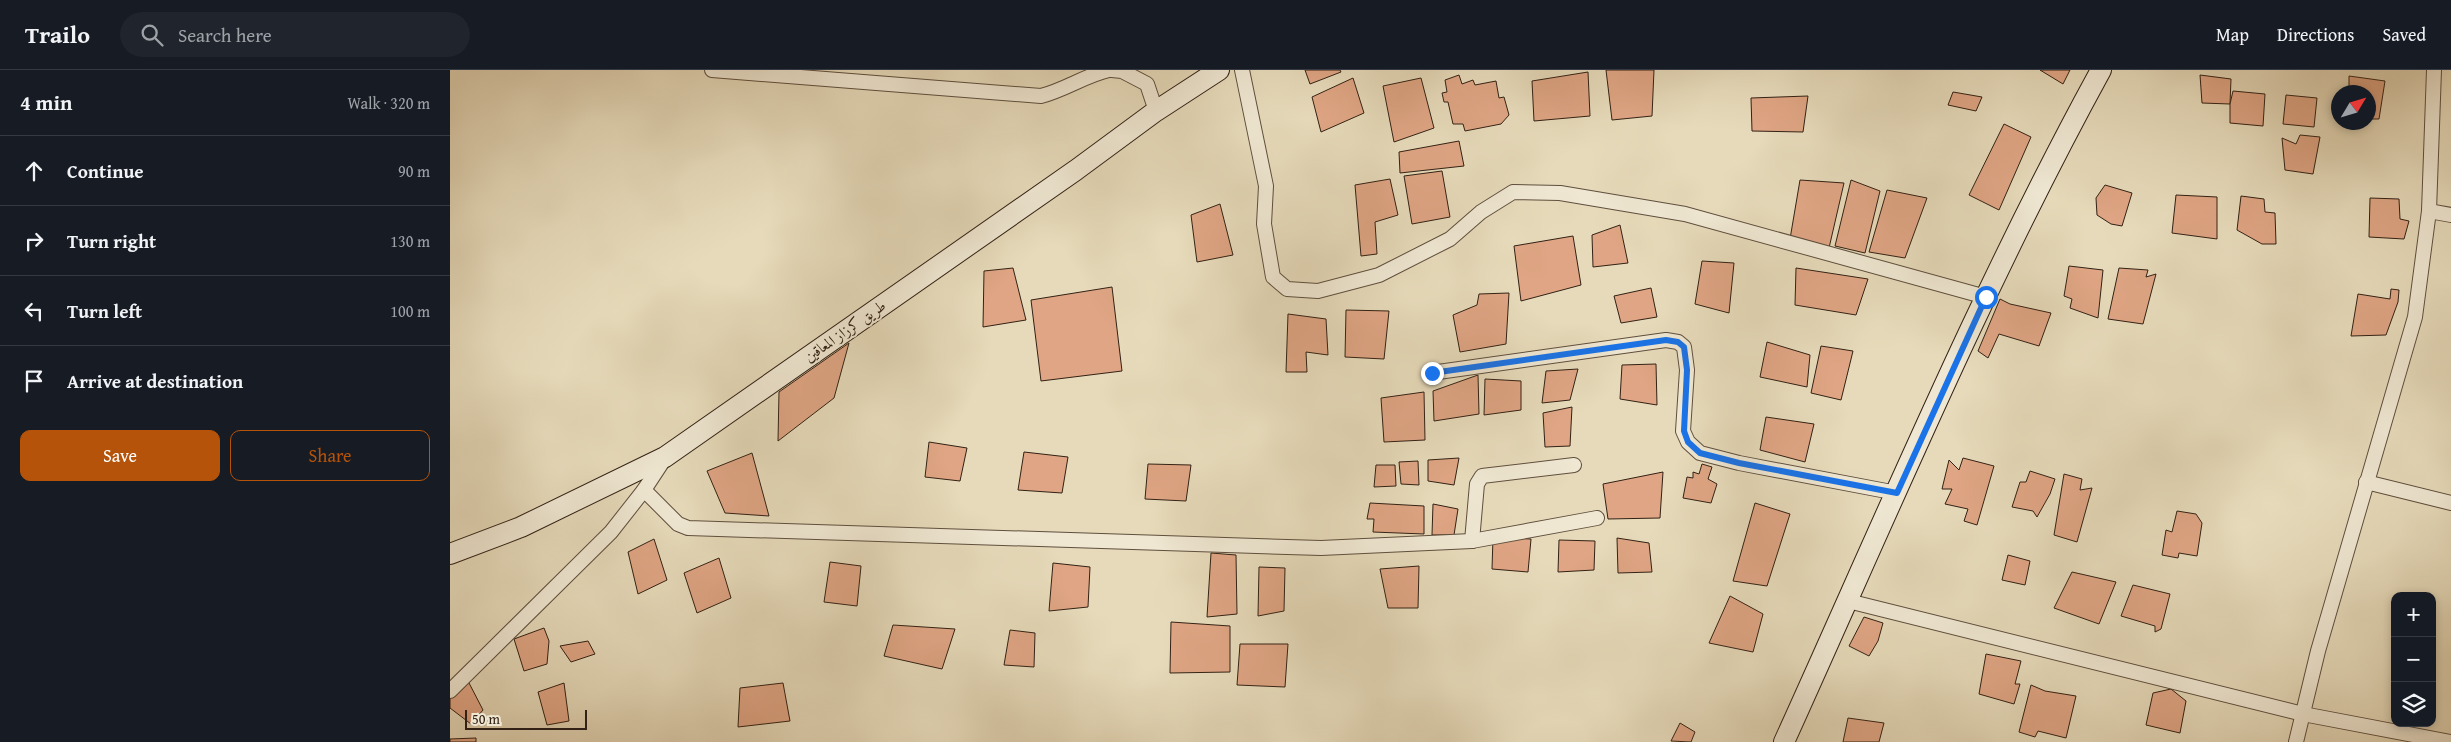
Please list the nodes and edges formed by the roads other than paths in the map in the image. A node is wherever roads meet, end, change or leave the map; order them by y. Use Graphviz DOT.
graph roads {
  1 [pos="712,70"];
  2 [pos="1110,70"];
  3 [pos="1144,70"];
  4 [pos="1219,70"];
  5 [pos="1242,70"];
  6 [pos="2102,70"];
  7 [pos="2434,70"];
  8 [pos="1147,84"];
  9 [pos="1156,111"];
  10 [pos="2429,211"];
  11 [pos="2451,215"];
  12 [pos="1986,297"];
  13 [pos="1432,373"];
  14 [pos="665,457"];
  15 [pos="1574,465"];
  16 [pos="2366,482"];
  17 [pos="644,490"];
  18 [pos="1897,493"];
  19 [pos="2451,503"];
  20 [pos="1597,518"];
  21 [pos="1472,541"];
  22 [pos="450,554"];
  23 [pos="1848,601"];
  24 [pos="450,691"];
  25 [pos="2303,714"];
  26 [pos="1784,742"];
  27 [pos="2296,742"];
  28 [pos="2450,742"];
  1 -- 2 [label="street"];
  2 -- 8 [label="street"];
  3 -- 8 [label="street"];
  4 -- 9 [label="street, طريق كرزاز المعاقين"];
  5 -- 12 [label="street"];
  6 -- 12 [label="street"];
  7 -- 10 [label="street"];
  8 -- 9 [label="street"];
  9 -- 14 [label="street, طريق كرزاز المعاقين"];
  10 -- 11 [label="street"];
  10 -- 16 [label="street"];
  12 -- 18 [label="street"];
  13 -- 18 [label="street"];
  14 -- 17 [label="street"];
  14 -- 22 [label="street, طريق كرزاز المعاقين"];
  15 -- 21 [label="street"];
  16 -- 19 [label="street"];
  16 -- 25 [label="street"];
  17 -- 21 [label="street"];
  17 -- 24 [label="street"];
  18 -- 23 [label="street"];
  20 -- 21 [label="street"];
  23 -- 25 [label="street"];
  23 -- 26 [label="street"];
  25 -- 27 [label="street"];
  25 -- 28 [label="street"];
}
